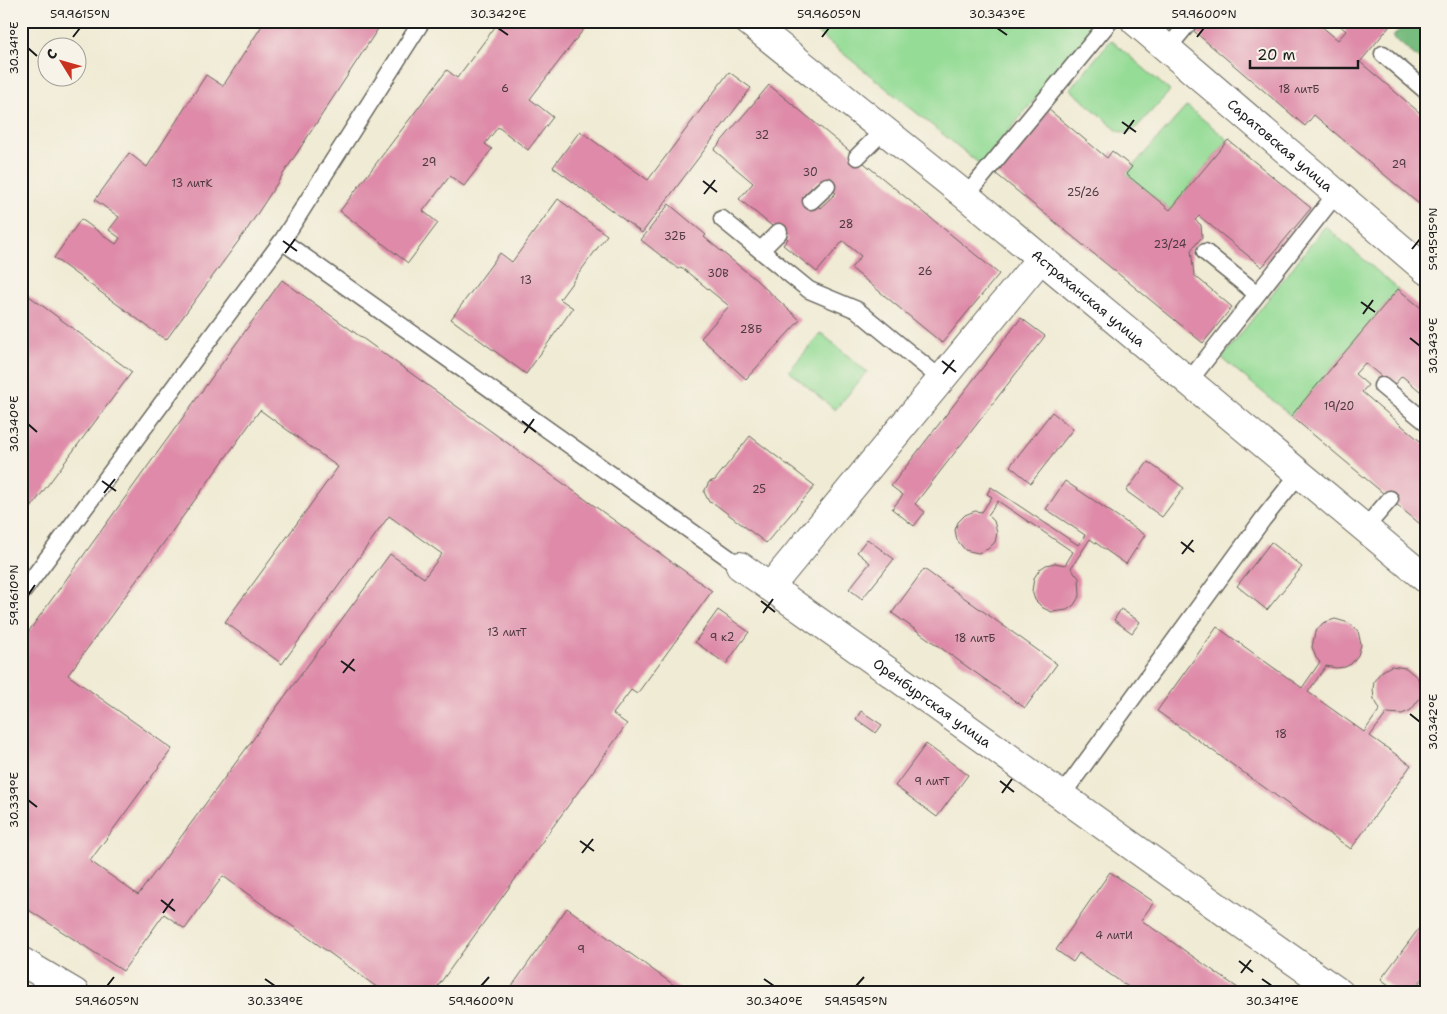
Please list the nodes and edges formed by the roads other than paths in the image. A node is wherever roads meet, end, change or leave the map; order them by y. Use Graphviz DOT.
graph roads {
  1 [pos="422,21"];
  2 [pos="748,21"];
  3 [pos="1110,21"];
  4 [pos="1135,21"];
  5 [pos="1187,25"];
  6 [pos="1167,49"];
  7 [pos="1383,54"];
  8 [pos="1426,90"];
  9 [pos="884,130"];
  10 [pos="857,156"];
  11 [pos="827,186"];
  12 [pos="1336,194"];
  13 [pos="966,196"];
  14 [pos="811,201"];
  15 [pos="722,219"];
  16 [pos="779,232"];
  17 [pos="282,241"];
  18 [pos="761,250"];
  19 [pos="1205,252"];
  20 [pos="1040,258"];
  21 [pos="1426,270"];
  22 [pos="1257,294"];
  23 [pos="941,379"];
  24 [pos="1189,381"];
  25 [pos="1382,386"];
  26 [pos="1426,422"];
  27 [pos="1300,474"];
  28 [pos="1390,499"];
  29 [pos="1365,528"];
  30 [pos="740,566"];
  31 [pos="1426,579"];
  32 [pos="770,587"];
  33 [pos="21,594"];
  34 [pos="1062,796"];
  35 [pos="21,961"];
  36 [pos="75,993"];
  37 [pos="1340,993"];
  1 -- 17 [label="lane"];
  2 -- 9 [label="street, Астраханская улица"];
  3 -- 13 [label="lane"];
  4 -- 6 [label="street, Саратовская улица"];
  5 -- 6 [label="lane"];
  6 -- 12 [label="street, Саратовская улица"];
  7 -- 8 [label="lane"];
  9 -- 10 [label="lane"];
  9 -- 13 [label="street, Астраханская улица"];
  11 -- 14 [label="lane"];
  12 -- 21 [label="street, Саратовская улица"];
  12 -- 22 [label="lane"];
  13 -- 20 [label="street, Астраханская улица"];
  15 -- 18 [label="lane"];
  16 -- 18 [label="lane"];
  17 -- 30 [label="lane, Оренбургская улица"];
  17 -- 33 [label="lane"];
  18 -- 23 [label="lane"];
  19 -- 22 [label="lane"];
  20 -- 23 [label="street"];
  20 -- 24 [label="street, Астраханская улица"];
  22 -- 24 [label="lane"];
  23 -- 32 [label="street"];
  24 -- 27 [label="street, Астраханская улица"];
  25 -- 26 [label="lane"];
  27 -- 29 [label="street, Астраханская улица"];
  27 -- 34 [label="lane"];
  28 -- 29 [label="lane"];
  29 -- 31 [label="street, Астраханская улица"];
  30 -- 32 [label="street, Оренбургская улица"];
  32 -- 34 [label="street, Оренбургская улица"];
  34 -- 37 [label="street, Оренбургская улица"];
  35 -- 36 [label="street"];
}
